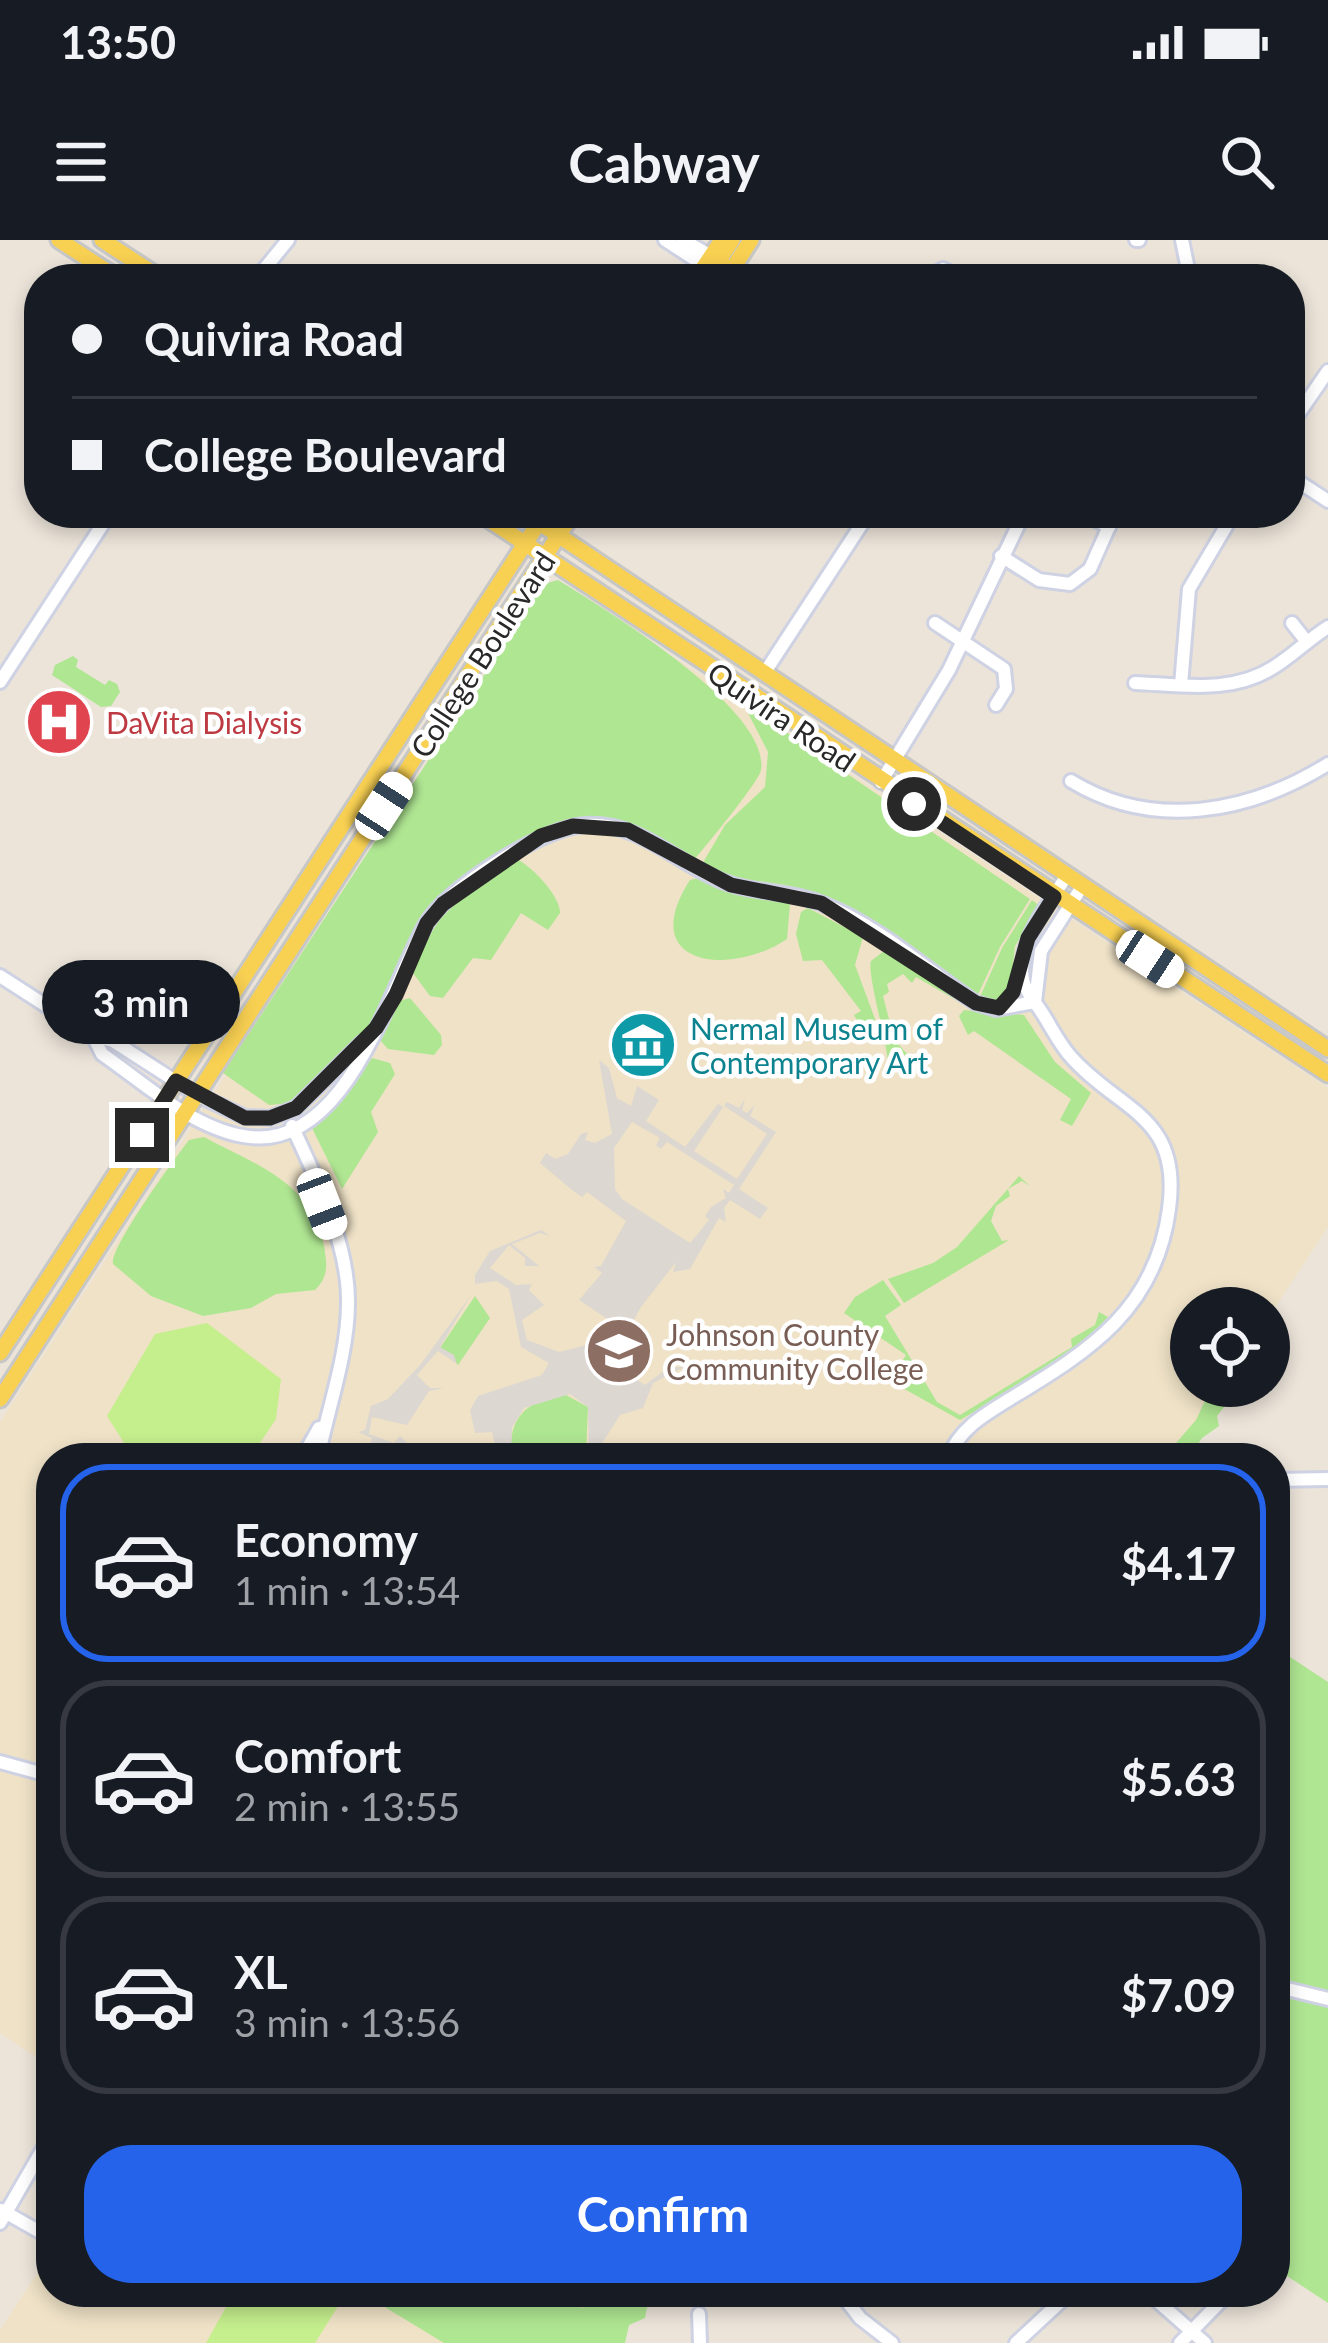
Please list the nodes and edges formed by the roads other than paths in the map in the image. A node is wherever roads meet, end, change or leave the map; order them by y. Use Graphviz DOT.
graph roads {
  1 [pos="58,240"];
  2 [pos="102,240"];
  3 [pos="287,240"];
  4 [pos="664,240"];
  5 [pos="272,263"];
  6 [pos="95,264"];
  7 [pos="139,264"];
  8 [pos="697,264"];
  9 [pos="1328,371"];
  10 [pos="1305,404"];
  11 [pos="100,528"];
  12 [pos="502,528"];
  13 [pos="530,528"];
  14 [pos="551,528"];
  15 [pos="563,528"];
  16 [pos="859,528"];
  17 [pos="1016,528"];
  18 [pos="1108,528"];
  19 [pos="1225,528"];
  20 [pos="559,535"];
  21 [pos="524,542"];
  22 [pos="1001,556"];
  23 [pos="545,557"];
  24 [pos="935,623"];
  25 [pos="1292,623"];
  26 [pos="1328,627"];
  27 [pos="964,641"];
  28 [pos="1306,642"];
  29 [pos="765,672"];
  30 [pos="0,682"];
  31 [pos="1135,683"];
  32 [pos="1180,685"];
  33 [pos="996,705"];
  34 [pos="897,758"];
  35 [pos="1328,764"];
  36 [pos="1071,781"];
  37 [pos="880,782"];
  38 [pos="1067,875"];
  39 [pos="1083,885"];
  40 [pos="1061,902"];
  41 [pos="1022,970"];
  42 [pos="0,976"];
  43 [pos="1035,1002"];
  44 [pos="999,1008"];
  45 [pos="376,1028"];
  46 [pos="94,1036"];
  47 [pos="1328,1049"];
  48 [pos="1328,1074"];
  49 [pos="176,1081"];
  50 [pos="197,1095"];
  51 [pos="166,1098"];
  52 [pos="186,1112"];
  53 [pos="286,1114"];
  54 [pos="294,1130"];
  55 [pos="0,1353"];
  56 [pos="0,1400"];
  57 [pos="328,1410"];
  58 [pos="310,1443"];
  59 [pos="321,1443"];
  60 [pos="959,1443"];
  61 [pos="1328,1479"];
  62 [pos="1290,1480"];
  63 [pos="0,1762"];
  64 [pos="36,1773"];
  65 [pos="1290,1990"];
  66 [pos="1328,1999"];
  67 [pos="36,2159"];
  68 [pos="2,2215"];
  69 [pos="36,2231"];
  70 [pos="852,2307"];
  71 [pos="1050,2307"];
  72 [pos="1165,2307"];
  73 [pos="1215,2307"];
  74 [pos="699,2314"];
  75 [pos="1193,2330"];
  76 [pos="700,2343"];
  77 [pos="892,2343"];
  78 [pos="1016,2343"];
  79 [pos="1180,2343"];
  80 [pos="1205,2343"];
  1 -- 6 [label="main road"];
  2 -- 7 [label="main road"];
  3 -- 5 [label="street"];
  4 -- 8 [label="street"];
  9 -- 10 [label="street"];
  11 -- 30 [label="street"];
  12 -- 21 [label="main road, Quivira Road"];
  13 -- 21 [label="main road, College Boulevard"];
  14 -- 20 [label="main road, Quivira Road"];
  15 -- 20 [label="main road, College Boulevard"];
  16 -- 29 [label="street"];
  17 -- 22 [label="street"];
  18 -- 22 [label="street"];
  19 -- 32 [label="street"];
  20 -- 23 [label="main road, College Boulevard"];
  20 -- 29 [label="main road, Quivira Road"];
  21 -- 23 [label="main road, Quivira Road"];
  21 -- 49 [label="main road, College Boulevard"];
  22 -- 27 [label="street"];
  23 -- 37 [label="main road, Quivira Road"];
  23 -- 50 [label="main road, College Boulevard"];
  24 -- 27 [label="street"];
  25 -- 28 [label="street"];
  26 -- 28 [label="street"];
  27 -- 33 [label="street"];
  27 -- 34 [label="street"];
  28 -- 32 [label="street"];
  29 -- 34 [label="main road, Quivira Road"];
  31 -- 32 [label="street"];
  34 -- 37 [label="street"];
  34 -- 38 [label="main road, Quivira Road"];
  35 -- 36 [label="street"];
  37 -- 40 [label="main road, Quivira Road"];
  38 -- 39 [label="main road, Quivira Road"];
  38 -- 40 [label="street"];
  39 -- 40 [label="street"];
  39 -- 47 [label="main road, Quivira Road"];
  40 -- 41 [label="street"];
  40 -- 43 [label="street"];
  40 -- 48 [label="main road, Quivira Road"];
  41 -- 43 [label="street"];
  41 -- 44 [label="street"];
  42 -- 46 [label="street"];
  43 -- 44 [label="street"];
  43 -- 60 [label="street"];
  44 -- 45 [label="street"];
  45 -- 53 [label="street"];
  45 -- 54 [label="street"];
  46 -- 49 [label="street"];
  46 -- 51 [label="street"];
  49 -- 50 [label="street"];
  49 -- 51 [label="main road, College Boulevard"];
  50 -- 52 [label="main road, College Boulevard"];
  50 -- 53 [label="street"];
  51 -- 52 [label="street"];
  51 -- 55 [label="main road, College Boulevard"];
  52 -- 54 [label="street"];
  52 -- 56 [label="main road, College Boulevard"];
  53 -- 54 [label="street"];
  54 -- 57 [label="street"];
  57 -- 58 [label="street"];
  57 -- 59 [label="street"];
  61 -- 62 [label="street"];
  63 -- 64 [label="street"];
  65 -- 66 [label="street"];
  67 -- 68 [label="street"];
  68 -- 69 [label="street"];
  70 -- 77 [label="street"];
  71 -- 78 [label="street"];
  72 -- 75 [label="street"];
  73 -- 75 [label="street"];
  74 -- 76 [label="street"];
  75 -- 79 [label="street"];
  75 -- 80 [label="street"];
}
